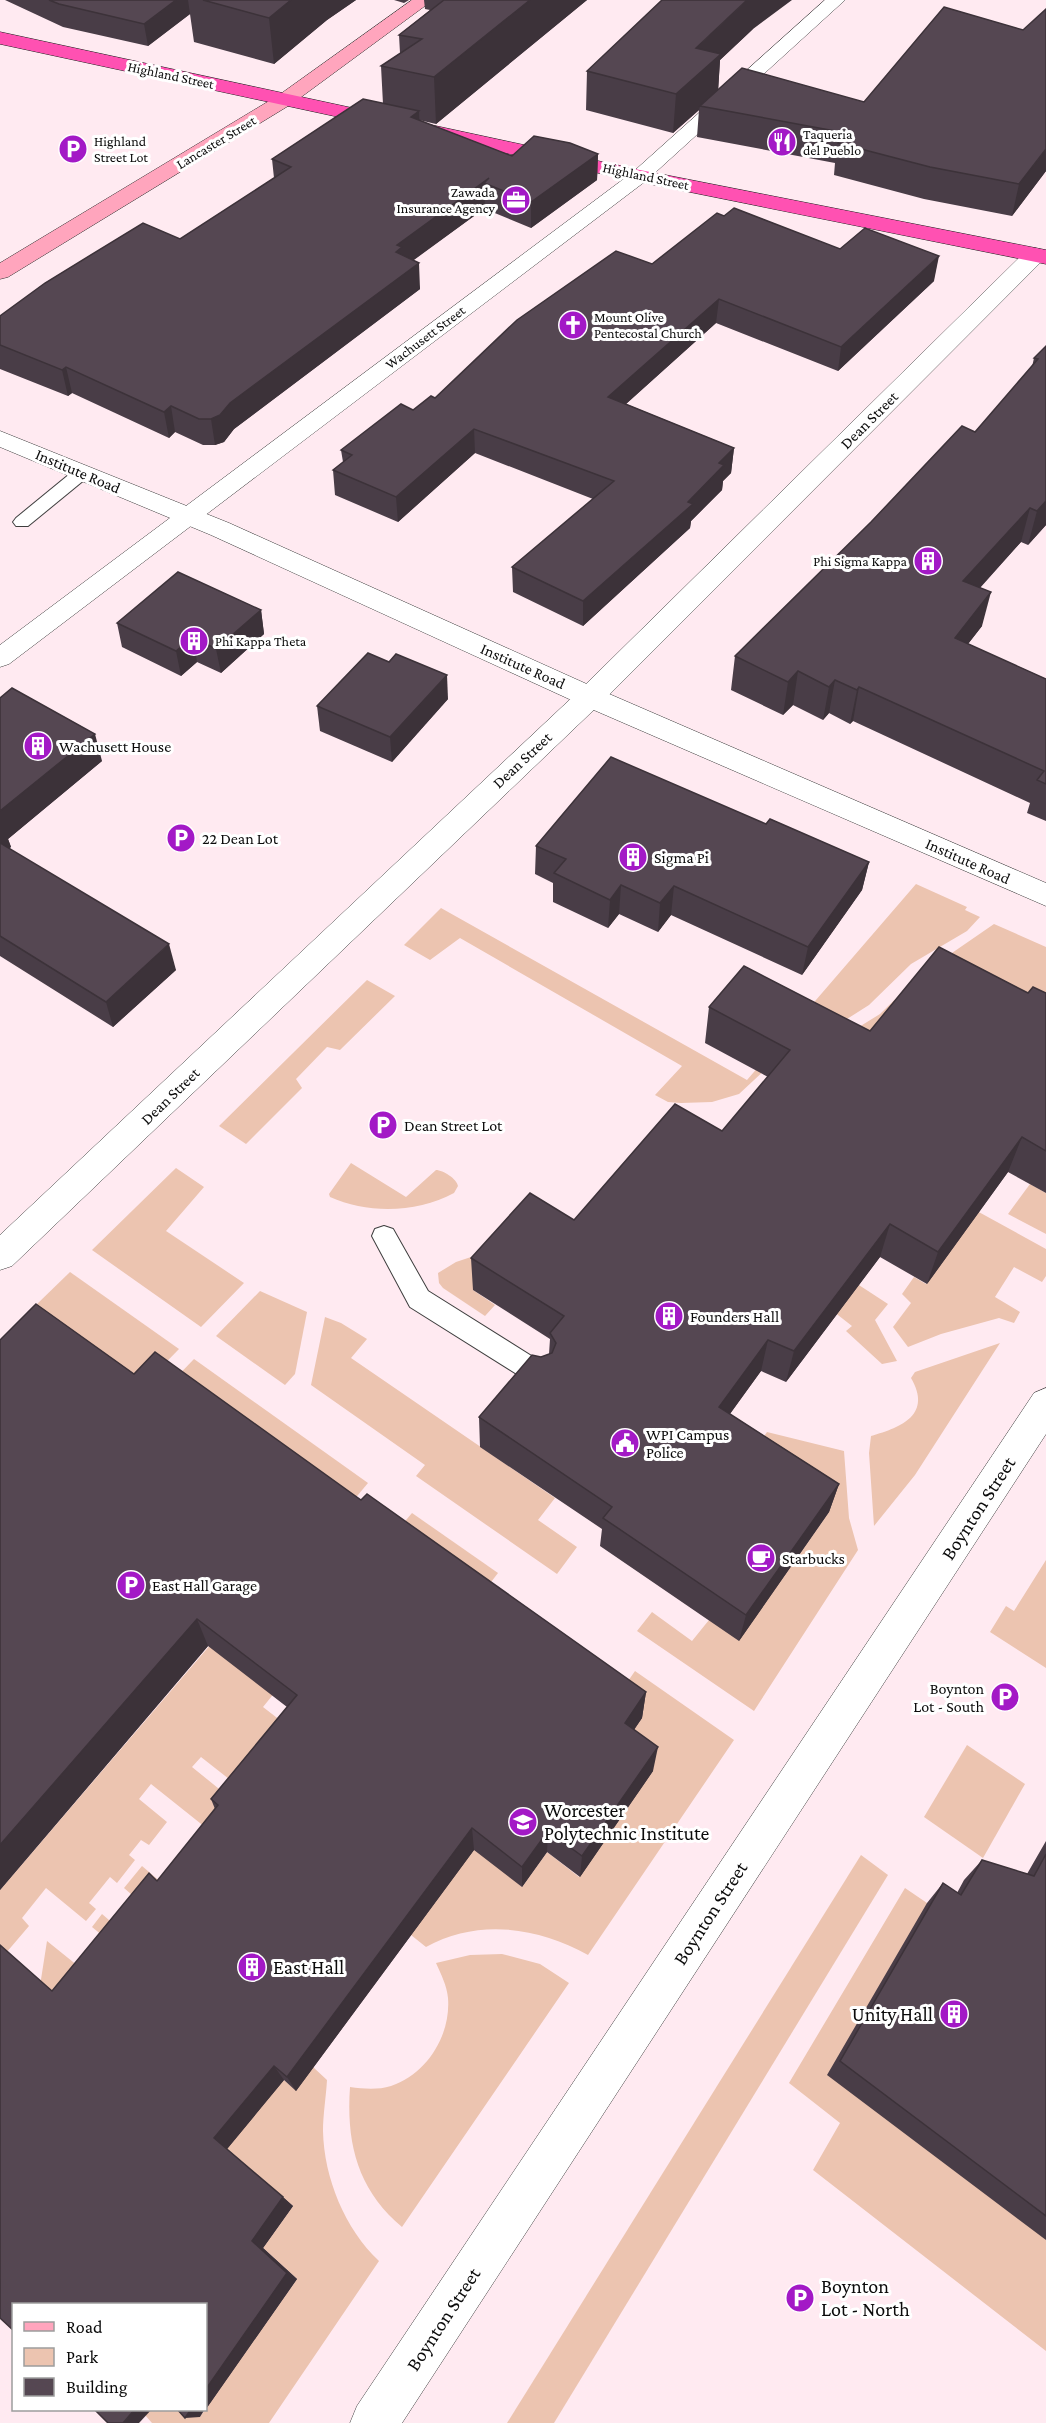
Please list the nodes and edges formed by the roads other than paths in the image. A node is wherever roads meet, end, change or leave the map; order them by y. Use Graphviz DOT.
graph roads {
  1 [pos="424,0"];
  2 [pos="836,0"];
  3 [pos="0,38"];
  4 [pos="286,99"];
  5 [pos="640,176"];
  6 [pos="1040,256"];
  7 [pos="0,272"];
  8 [pos="0,438"];
  9 [pos="83,472"];
  10 [pos="188,516"];
  11 [pos="22,522"];
  12 [pos="0,658"];
  13 [pos="590,697"];
  14 [pos="1046,896"];
  15 [pos="384,1236"];
  16 [pos="0,1256"];
  17 [pos="540,1375"];
  18 [pos="1046,1404"];
  19 [pos="374,2423"];
  1 -- 4 [label="main road, Lancaster Street"];
  2 -- 5 [label="street, Wachusett Street"];
  3 -- 4 [label="highway, Highland Street"];
  4 -- 5 [label="highway, Highland Street"];
  4 -- 7 [label="main road, Lancaster Street"];
  5 -- 6 [label="highway, Highland Street"];
  5 -- 10 [label="street, Wachusett Street"];
  6 -- 13 [label="street, Dean Street"];
  8 -- 9 [label="street, Institute Road"];
  9 -- 10 [label="street, Institute Road"];
  9 -- 11 [label="lane"];
  10 -- 12 [label="street, Wachusett Street"];
  10 -- 13 [label="street, Institute Road"];
  13 -- 14 [label="street, Institute Road"];
  13 -- 16 [label="street, Dean Street"];
  15 -- 17 [label="lane"];
  18 -- 19 [label="street, Boynton Street"];
}
